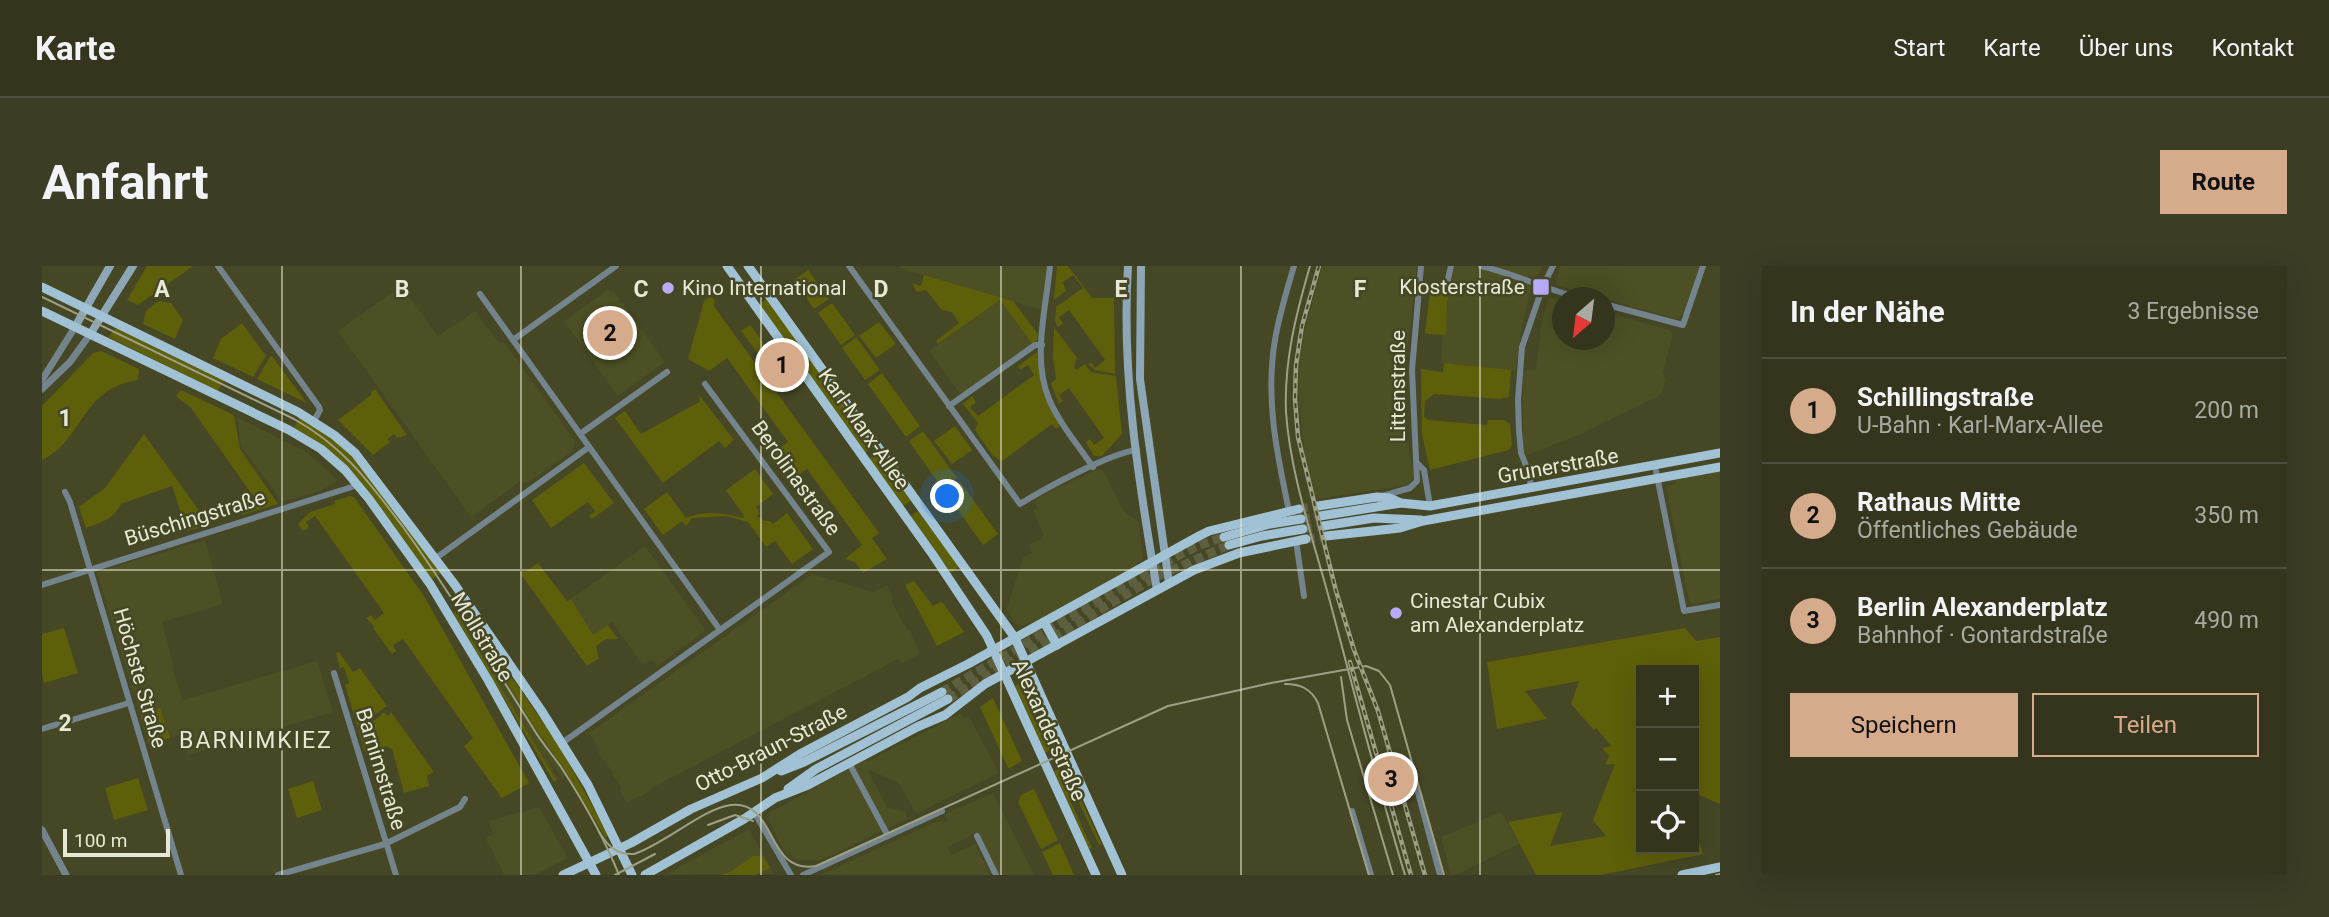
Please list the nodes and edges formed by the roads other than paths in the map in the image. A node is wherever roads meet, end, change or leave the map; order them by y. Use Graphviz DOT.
graph roads {
  1 [pos="110,266"];
  2 [pos="133,266"];
  3 [pos="218,266"];
  4 [pos="616,266"];
  5 [pos="727,266"];
  6 [pos="748,266"];
  7 [pos="849,266"];
  8 [pos="1050,266"];
  9 [pos="1128,266"];
  10 [pos="1141,266"];
  11 [pos="1294,266"];
  12 [pos="1421,266"];
  13 [pos="1451,266"];
  14 [pos="1482,266"];
  15 [pos="1553,266"];
  16 [pos="1703,266"];
  17 [pos="1447,284"];
  18 [pos="1543,286"];
  19 [pos="42,287"];
  20 [pos="1552,290"];
  21 [pos="480,294"];
  22 [pos="1615,307"];
  23 [pos="85,308"];
  24 [pos="42,311"];
  25 [pos="102,316"];
  26 [pos="75,327"];
  27 [pos="90,333"];
  28 [pos="513,340"];
  29 [pos="1042,345"];
  30 [pos="667,372"];
  31 [pos="42,380"];
  32 [pos="705,384"];
  33 [pos="42,389"];
  34 [pos="949,406"];
  35 [pos="314,421"];
  36 [pos="580,434"];
  37 [pos="589,447"];
  38 [pos="1137,450"];
  39 [pos="1720,453"];
  40 [pos="1418,464"];
  41 [pos="1655,466"];
  42 [pos="1093,467"];
  43 [pos="1720,467"];
  44 [pos="1657,479"];
  45 [pos="358,485"];
  46 [pos="1531,488"];
  47 [pos="65,492"];
  48 [pos="1377,497"];
  49 [pos="1401,503"];
  50 [pos="1430,506"];
  51 [pos="1373,513"];
  52 [pos="1298,517"];
  53 [pos="1322,521"];
  54 [pos="1423,521"];
  55 [pos="1301,540"];
  56 [pos="1226,541"];
  57 [pos="1165,555"];
  58 [pos="436,558"];
  59 [pos="1153,562"];
  60 [pos="90,569"];
  61 [pos="1169,583"];
  62 [pos="42,585"];
  63 [pos="1157,590"];
  64 [pos="1304,596"];
  65 [pos="1720,605"];
  66 [pos="1044,622"];
  67 [pos="720,630"];
  68 [pos="1015,639"];
  69 [pos="1057,645"];
  70 [pos="994,650"];
  71 [pos="1024,663"];
  72 [pos="334,673"];
  73 [pos="1004,673"];
  74 [pos="129,703"];
  75 [pos="42,729"];
  76 [pos="562,743"];
  77 [pos="849,763"];
  78 [pos="762,778"];
  79 [pos="1416,785"];
  80 [pos="775,798"];
  81 [pos="466,799"];
  82 [pos="942,811"];
  83 [pos="1352,811"];
  84 [pos="754,813"];
  85 [pos="42,830"];
  86 [pos="888,836"];
  87 [pos="977,836"];
  88 [pos="385,844"];
  89 [pos="620,848"];
  90 [pos="589,862"];
  91 [pos="1720,867"];
  92 [pos="66,875"];
  93 [pos="181,875"];
  94 [pos="278,875"];
  95 [pos="396,875"];
  96 [pos="563,875"];
  97 [pos="596,875"];
  98 [pos="632,875"];
  99 [pos="645,875"];
  100 [pos="790,875"];
  101 [pos="803,875"];
  102 [pos="996,875"];
  103 [pos="1096,875"];
  104 [pos="1122,875"];
  105 [pos="1371,875"];
  106 [pos="1440,875"];
  107 [pos="1682,875"];
  1 -- 23 [label="main road"];
  2 -- 25 [label="main road"];
  3 -- 35 [label="street"];
  4 -- 28 [label="street"];
  5 -- 70 [label="main road, Karl-Marx-Allee"];
  6 -- 68 [label="main road, Karl-Marx-Allee"];
  7 -- 34 [label="street"];
  8 -- 29 [label="street"];
  9 -- 38 [label="main road"];
  10 -- 57 [label="main road"];
  11 -- 52 [label="street"];
  12 -- 40 [label="street, Littenstraße"];
  13 -- 17 [label="street"];
  14 -- 18 [label="street"];
  15 -- 18 [label="street"];
  16 -- 22 [label="street"];
  18 -- 20 [label="street"];
  18 -- 46 [label="street"];
  19 -- 23 [label="main road, Mollstraße"];
  21 -- 28 [label="street"];
  23 -- 25 [label="main road, Mollstraße"];
  23 -- 26 [label="main road"];
  24 -- 26 [label="main road, Mollstraße"];
  25 -- 27 [label="main road"];
  25 -- 35 [label="main road, Mollstraße"];
  26 -- 27 [label="main road, Mollstraße"];
  26 -- 31 [label="street"];
  27 -- 33 [label="street"];
  27 -- 45 [label="main road, Mollstraße"];
  28 -- 36 [label="street"];
  29 -- 34 [label="street"];
  29 -- 42 [label="street"];
  30 -- 36 [label="street"];
  32 -- 67 [label="street, Berolinastraße"];
  34 -- 42 [label="street"];
  35 -- 58 [label="main road, Mollstraße"];
  36 -- 37 [label="street"];
  37 -- 58 [label="street"];
  37 -- 67 [label="street"];
  38 -- 42 [label="street"];
  38 -- 59 [label="main road"];
  39 -- 41 [label="main road, Grunerstraße"];
  40 -- 48 [label="street, Littenstraße"];
  40 -- 50 [label="street, Littenstraße"];
  41 -- 44 [label="street"];
  41 -- 46 [label="main road, Grunerstraße"];
  43 -- 44 [label="main road, Grunerstraße"];
  44 -- 54 [label="main road, Grunerstraße"];
  44 -- 65 [label="street"];
  45 -- 60 [label="street, Büschingstraße"];
  45 -- 90 [label="main road, Mollstraße"];
  46 -- 50 [label="main road, Grunerstraße"];
  47 -- 60 [label="street, Höchste Straße"];
  48 -- 49 [label="main road, Grunerstraße"];
  48 -- 53 [label="main road, Grunerstraße"];
  49 -- 50 [label="main road, Grunerstraße"];
  49 -- 51 [label="main road, Grunerstraße"];
  51 -- 53 [label="main road"];
  51 -- 54 [label="main road, Grunerstraße"];
  52 -- 56 [label="main road"];
  52 -- 57 [label="main road"];
  53 -- 54 [label="main road, Grunerstraße"];
  55 -- 61 [label="main road"];
  55 -- 64 [label="street"];
  57 -- 59 [label="main road, Alexanderstraße"];
  57 -- 61 [label="main road"];
  58 -- 76 [label="main road, Mollstraße"];
  59 -- 63 [label="main road"];
  59 -- 66 [label="main road, Alexanderstraße"];
  60 -- 62 [label="street, Büschingstraße"];
  60 -- 74 [label="street, Höchste Straße"];
  61 -- 63 [label="main road, Alexanderstraße"];
  63 -- 69 [label="main road, Alexanderstraße"];
  66 -- 68 [label="main road, Alexanderstraße"];
  66 -- 69 [label="main road"];
  67 -- 76 [label="street, Berolinastraße"];
  68 -- 70 [label="main road, Alexanderstraße"];
  68 -- 71 [label="main road, Karl-Marx-Allee"];
  69 -- 71 [label="main road, Alexanderstraße"];
  70 -- 73 [label="main road, Alexanderstraße"];
  70 -- 78 [label="main road, Otto-Braun-Straße"];
  71 -- 73 [label="main road"];
  71 -- 104 [label="main road, Alexanderstraße"];
  72 -- 88 [label="street, Barnimstraße"];
  73 -- 77 [label="main road"];
  73 -- 103 [label="main road, Alexanderstraße"];
  74 -- 75 [label="street"];
  74 -- 93 [label="street, Höchste Straße"];
  76 -- 89 [label="main road, Mollstraße"];
  77 -- 80 [label="main road"];
  77 -- 86 [label="street"];
  78 -- 80 [label="main road"];
  78 -- 89 [label="main road, Otto-Braun-Straße"];
  79 -- 106 [label="street"];
  80 -- 84 [label="main road"];
  81 -- 88 [label="street"];
  82 -- 86 [label="street"];
  83 -- 105 [label="street"];
  84 -- 99 [label="main road"];
  84 -- 100 [label="street"];
  85 -- 92 [label="street"];
  86 -- 101 [label="street"];
  87 -- 102 [label="street"];
  88 -- 94 [label="street"];
  88 -- 95 [label="street, Barnimstraße"];
  89 -- 90 [label="main road, Otto-Braun-Straße"];
  89 -- 98 [label="main road, Mollstraße"];
  90 -- 96 [label="main road, Otto-Braun-Straße"];
  90 -- 97 [label="main road, Mollstraße"];
  91 -- 107 [label="main road"];
}
